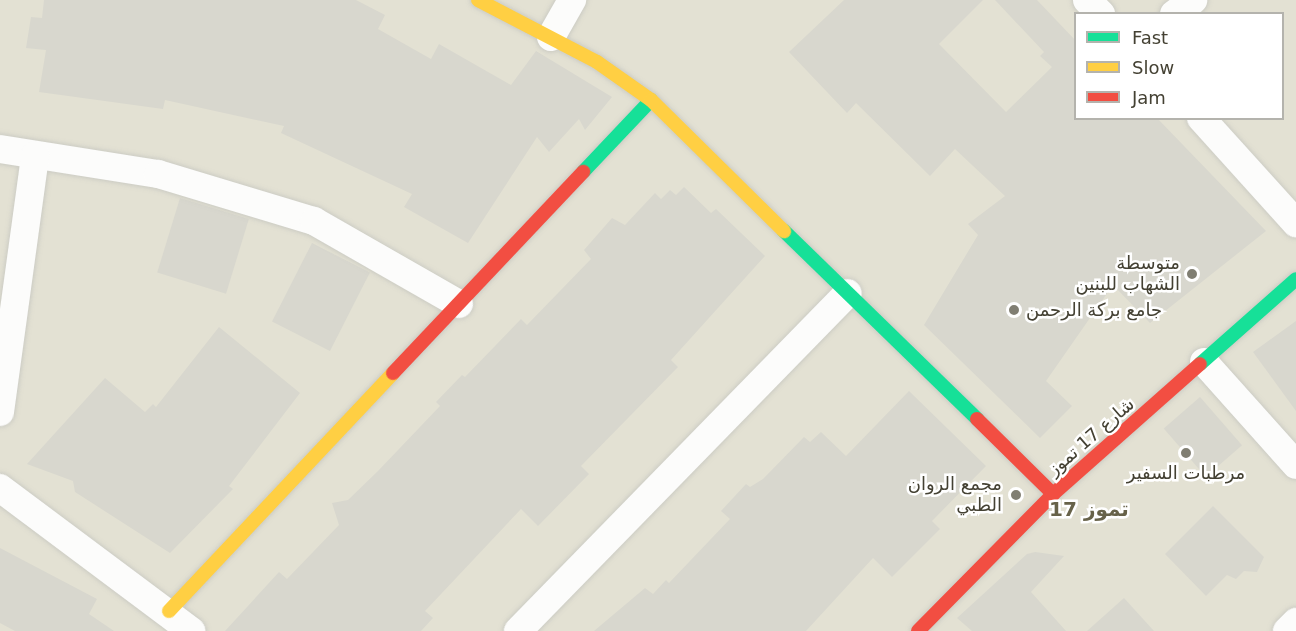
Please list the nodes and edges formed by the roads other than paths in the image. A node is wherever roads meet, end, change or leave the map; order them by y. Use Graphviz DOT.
graph roads {
  1 [pos="478,0"];
  2 [pos="572,0"];
  3 [pos="1087,0"];
  4 [pos="1193,0"];
  5 [pos="1099,12"];
  6 [pos="1177,12"];
  7 [pos="551,37"];
  8 [pos="651,100"];
  9 [pos="1203,120"];
  10 [pos="0,149"];
  11 [pos="35,155"];
  12 [pos="1296,223"];
  13 [pos="1296,279"];
  14 [pos="848,292"];
  15 [pos="459,304"];
  16 [pos="1204,362"];
  17 [pos="0,412"];
  18 [pos="1296,465"];
  19 [pos="0,488"];
  20 [pos="1053,494"];
  21 [pos="169,611"];
  22 [pos="1296,622"];
  23 [pos="191,631"];
  24 [pos="518,631"];
  25 [pos="918,631"];
  26 [pos="1287,631"];
  1 -- 7 [label="street"];
  2 -- 7 [label="street"];
  3 -- 5 [label="street"];
  4 -- 6 [label="street"];
  7 -- 8 [label="street"];
  8 -- 14 [label="street"];
  8 -- 15 [label="street"];
  9 -- 12 [label="street"];
  10 -- 11 [label="street"];
  11 -- 15 [label="street"];
  11 -- 17 [label="street"];
  13 -- 16 [label="street, شارع 17 تموز"];
  14 -- 20 [label="street"];
  14 -- 24 [label="street"];
  15 -- 21 [label="street"];
  16 -- 18 [label="street"];
  16 -- 20 [label="street, شارع 17 تموز"];
  19 -- 21 [label="street"];
  20 -- 25 [label="street, شارع 17 تموز"];
  21 -- 23 [label="street"];
  22 -- 26 [label="street"];
}
